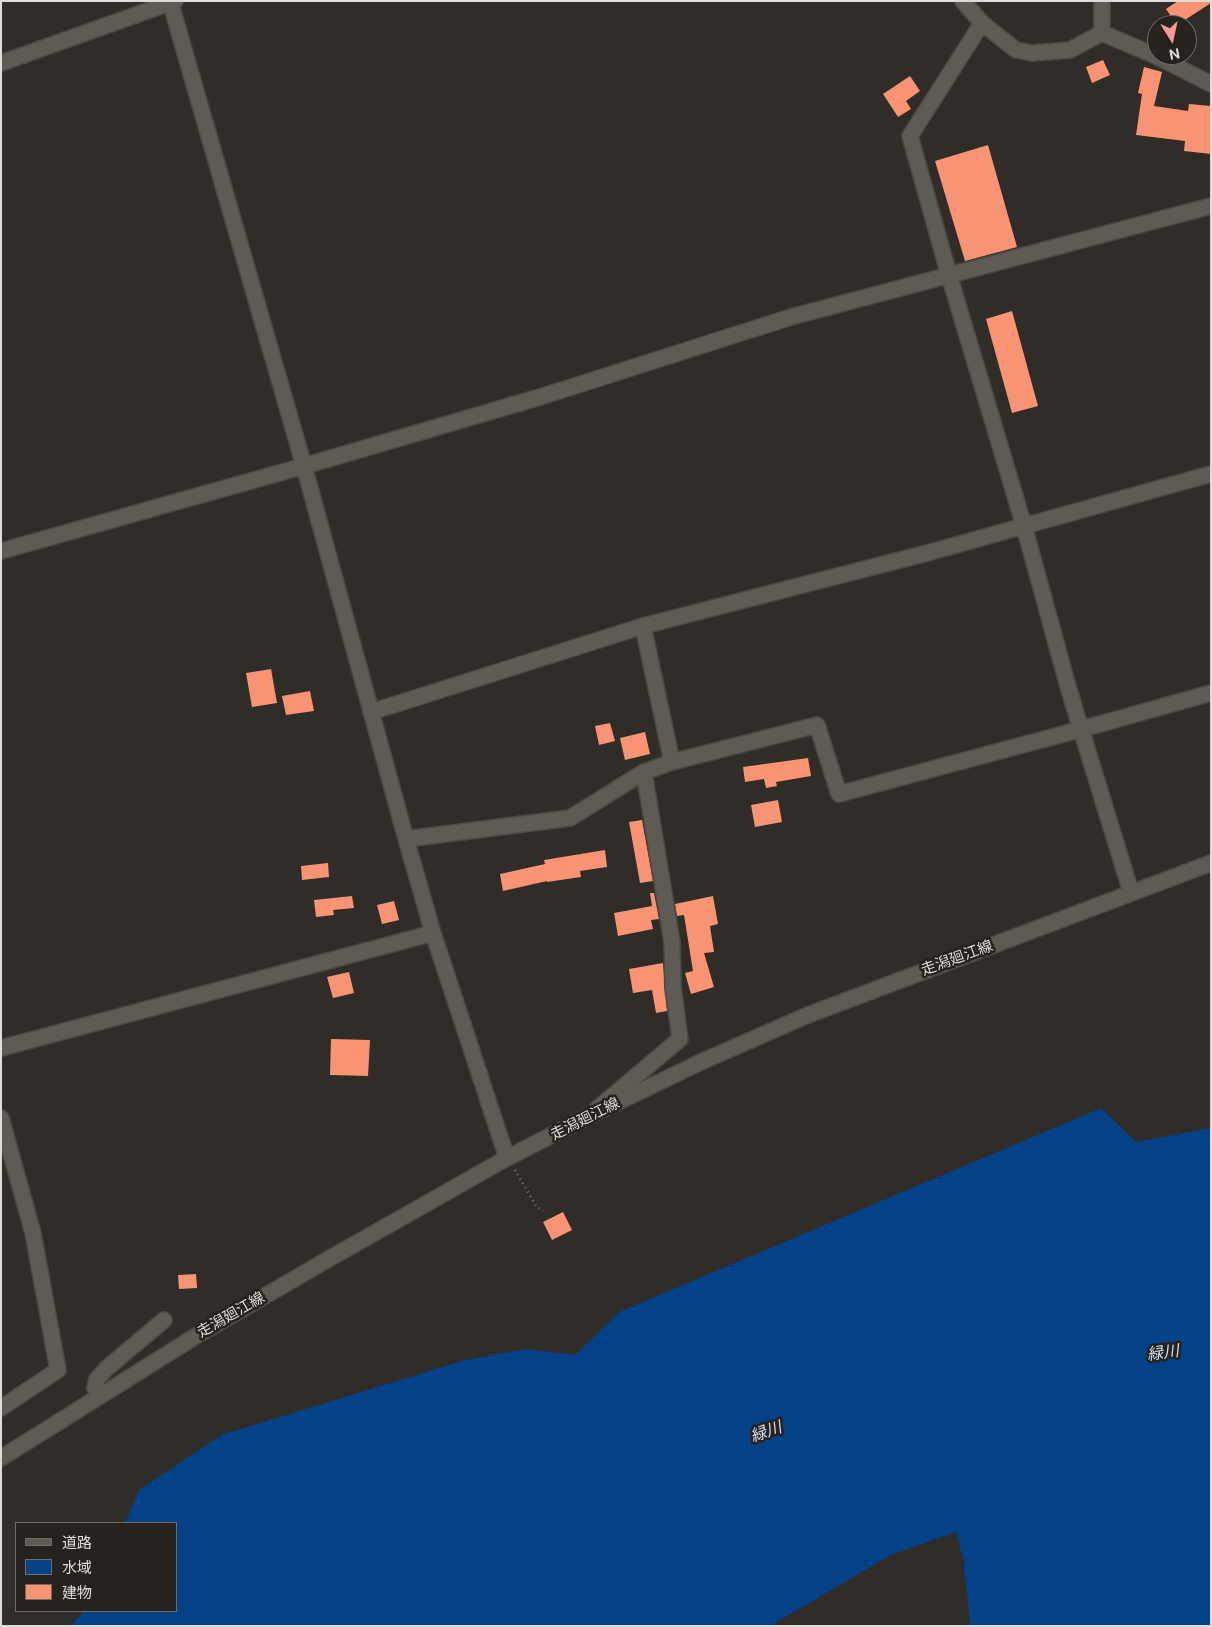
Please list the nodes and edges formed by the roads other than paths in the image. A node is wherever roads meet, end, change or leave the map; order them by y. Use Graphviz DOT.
graph roads {
  1 [pos="963,1"];
  2 [pos="1102,1"];
  3 [pos="172,2"];
  4 [pos="982,23"];
  5 [pos="1102,33"];
  6 [pos="1,63"];
  7 [pos="1211,84"];
  8 [pos="1211,206"];
  9 [pos="949,275"];
  10 [pos="304,466"];
  11 [pos="1211,474"];
  12 [pos="1024,526"];
  13 [pos="1,551"];
  14 [pos="643,626"];
  15 [pos="1211,693"];
  16 [pos="371,712"];
  17 [pos="1082,729"];
  18 [pos="672,762"];
  19 [pos="644,772"];
  20 [pos="406,839"];
  21 [pos="1211,863"];
  22 [pos="1131,892"];
  23 [pos="433,932"];
  24 [pos="1,1048"];
  25 [pos="589,1116"];
  26 [pos="1,1118"];
  27 [pos="507,1158"];
  28 [pos="164,1320"];
  29 [pos="98,1397"];
  30 [pos="1,1408"];
  31 [pos="1,1458"];
  1 -- 4 [label="street"];
  2 -- 5 [label="street"];
  3 -- 6 [label="street"];
  3 -- 10 [label="street"];
  4 -- 5 [label="street"];
  4 -- 9 [label="street"];
  5 -- 7 [label="street"];
  8 -- 9 [label="street"];
  9 -- 10 [label="street"];
  9 -- 12 [label="street"];
  10 -- 13 [label="street"];
  10 -- 16 [label="street"];
  11 -- 12 [label="street"];
  12 -- 14 [label="street"];
  12 -- 17 [label="street"];
  14 -- 16 [label="street"];
  14 -- 18 [label="street"];
  15 -- 17 [label="street"];
  16 -- 20 [label="street"];
  17 -- 18 [label="street"];
  17 -- 22 [label="street"];
  18 -- 19 [label="street"];
  19 -- 20 [label="street"];
  19 -- 25 [label="street"];
  20 -- 23 [label="street"];
  21 -- 22 [label="street, 走潟廻江線"];
  22 -- 25 [label="street, 走潟廻江線"];
  23 -- 24 [label="street"];
  23 -- 27 [label="street"];
  25 -- 27 [label="street, 走潟廻江線"];
  26 -- 30 [label="street"];
  27 -- 29 [label="street, 走潟廻江線"];
  28 -- 29 [label="street"];
  29 -- 31 [label="street, 走潟廻江線"];
}
